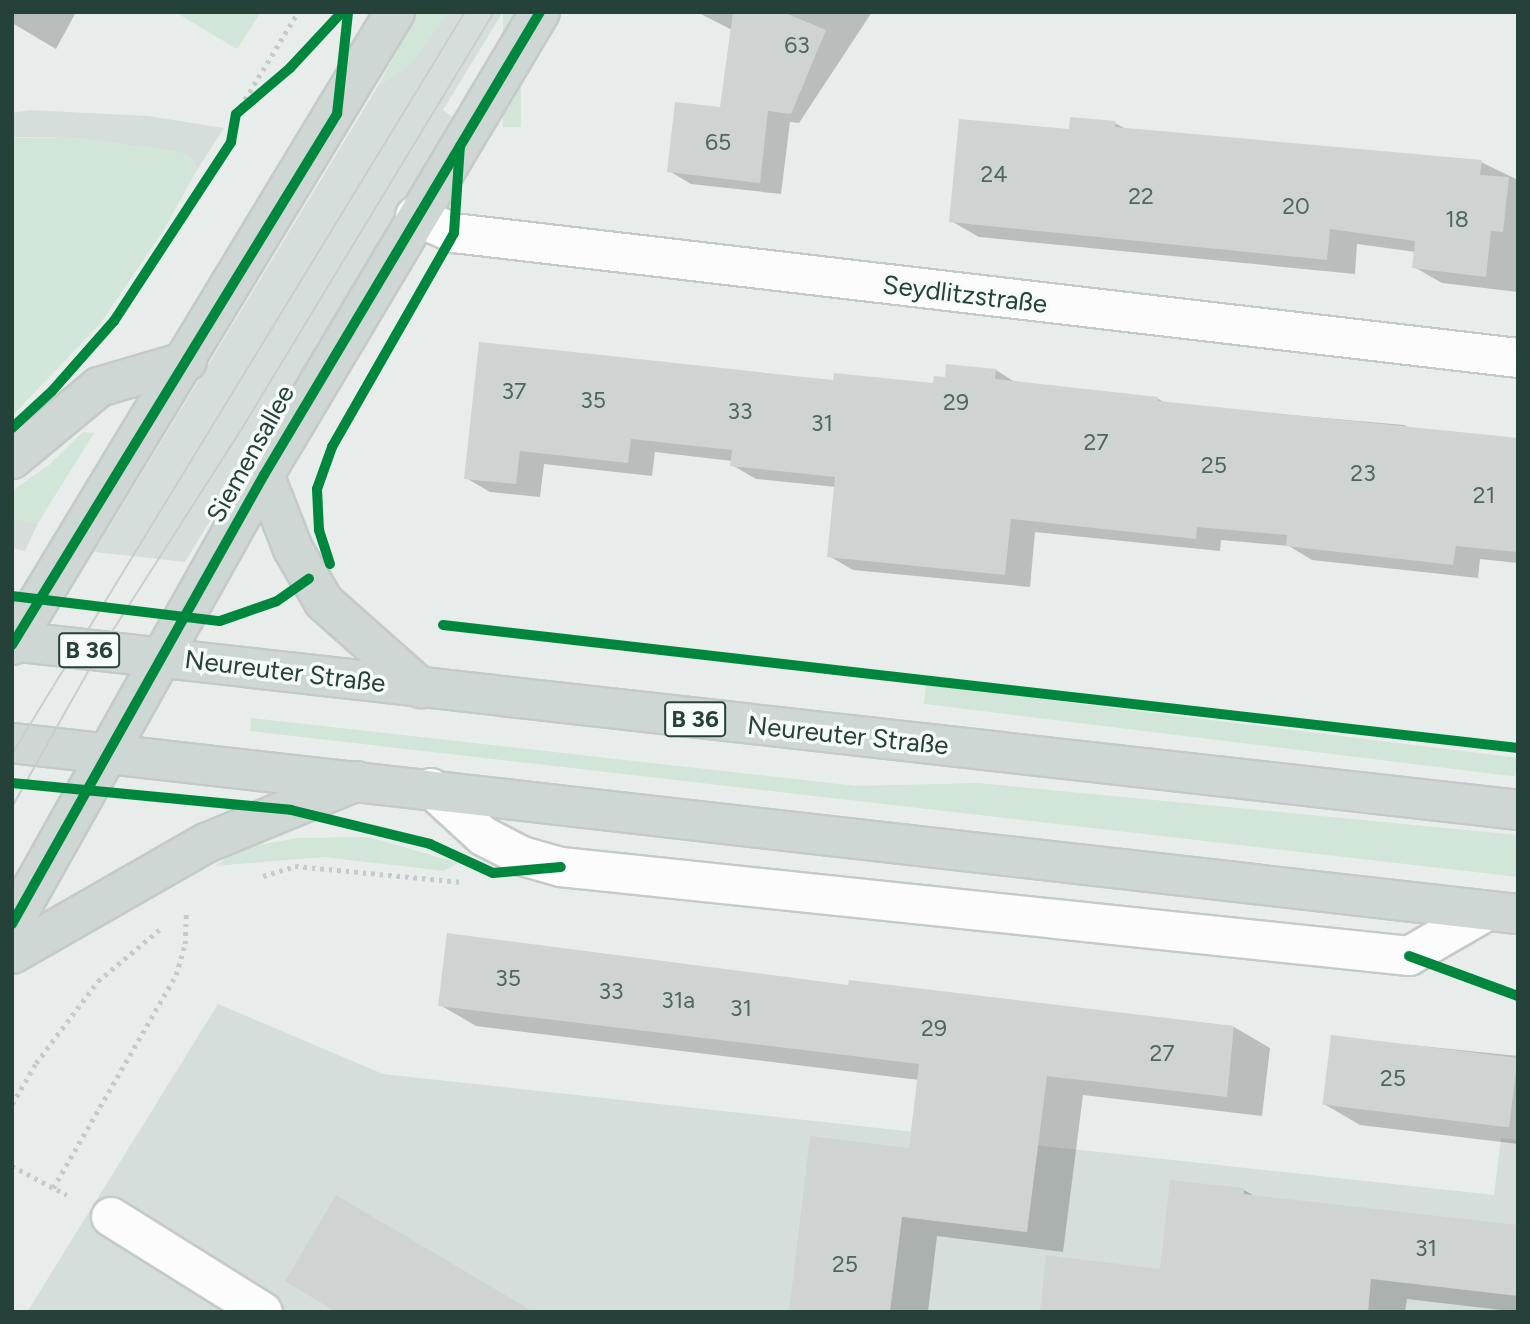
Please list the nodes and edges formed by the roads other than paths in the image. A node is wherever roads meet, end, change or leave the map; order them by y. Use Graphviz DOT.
graph roads {
  1 [pos="395,12"];
  2 [pos="540,12"];
  3 [pos="415,216"];
  4 [pos="1518,358"];
  5 [pos="187,361"];
  6 [pos="12,459"];
  7 [pos="264,475"];
  8 [pos="13,642"];
  9 [pos="162,658"];
  10 [pos="421,688"];
  11 [pos="12,743"];
  12 [pos="109,753"];
  13 [pos="357,780"];
  14 [pos="430,788"];
  15 [pos="1518,810"];
  16 [pos="1502,913"];
  17 [pos="12,924"];
  18 [pos="12,954"];
  19 [pos="111,1217"];
  20 [pos="263,1312"];
  1 -- 5 [label="main road"];
  2 -- 3 [label="main road, Siemensallee"];
  3 -- 4 [label="street, Seydlitzstraße"];
  3 -- 7 [label="main road, Siemensallee"];
  5 -- 6 [label="main road"];
  5 -- 8 [label="main road"];
  7 -- 9 [label="main road, Siemensallee"];
  7 -- 10 [label="main road"];
  8 -- 9 [label="main road, Neureuter Straße / B 36"];
  9 -- 10 [label="main road, Neureuter Straße / B 36"];
  9 -- 12 [label="main road, Siemensallee"];
  10 -- 15 [label="main road, Neureuter Straße / B 36"];
  11 -- 12 [label="main road"];
  12 -- 13 [label="main road"];
  12 -- 17 [label="main road, Siemensallee"];
  13 -- 14 [label="main road"];
  13 -- 18 [label="main road"];
  14 -- 16 [label="main road"];
  14 -- 16 [label="street"];
  19 -- 20 [label="street"];
}
